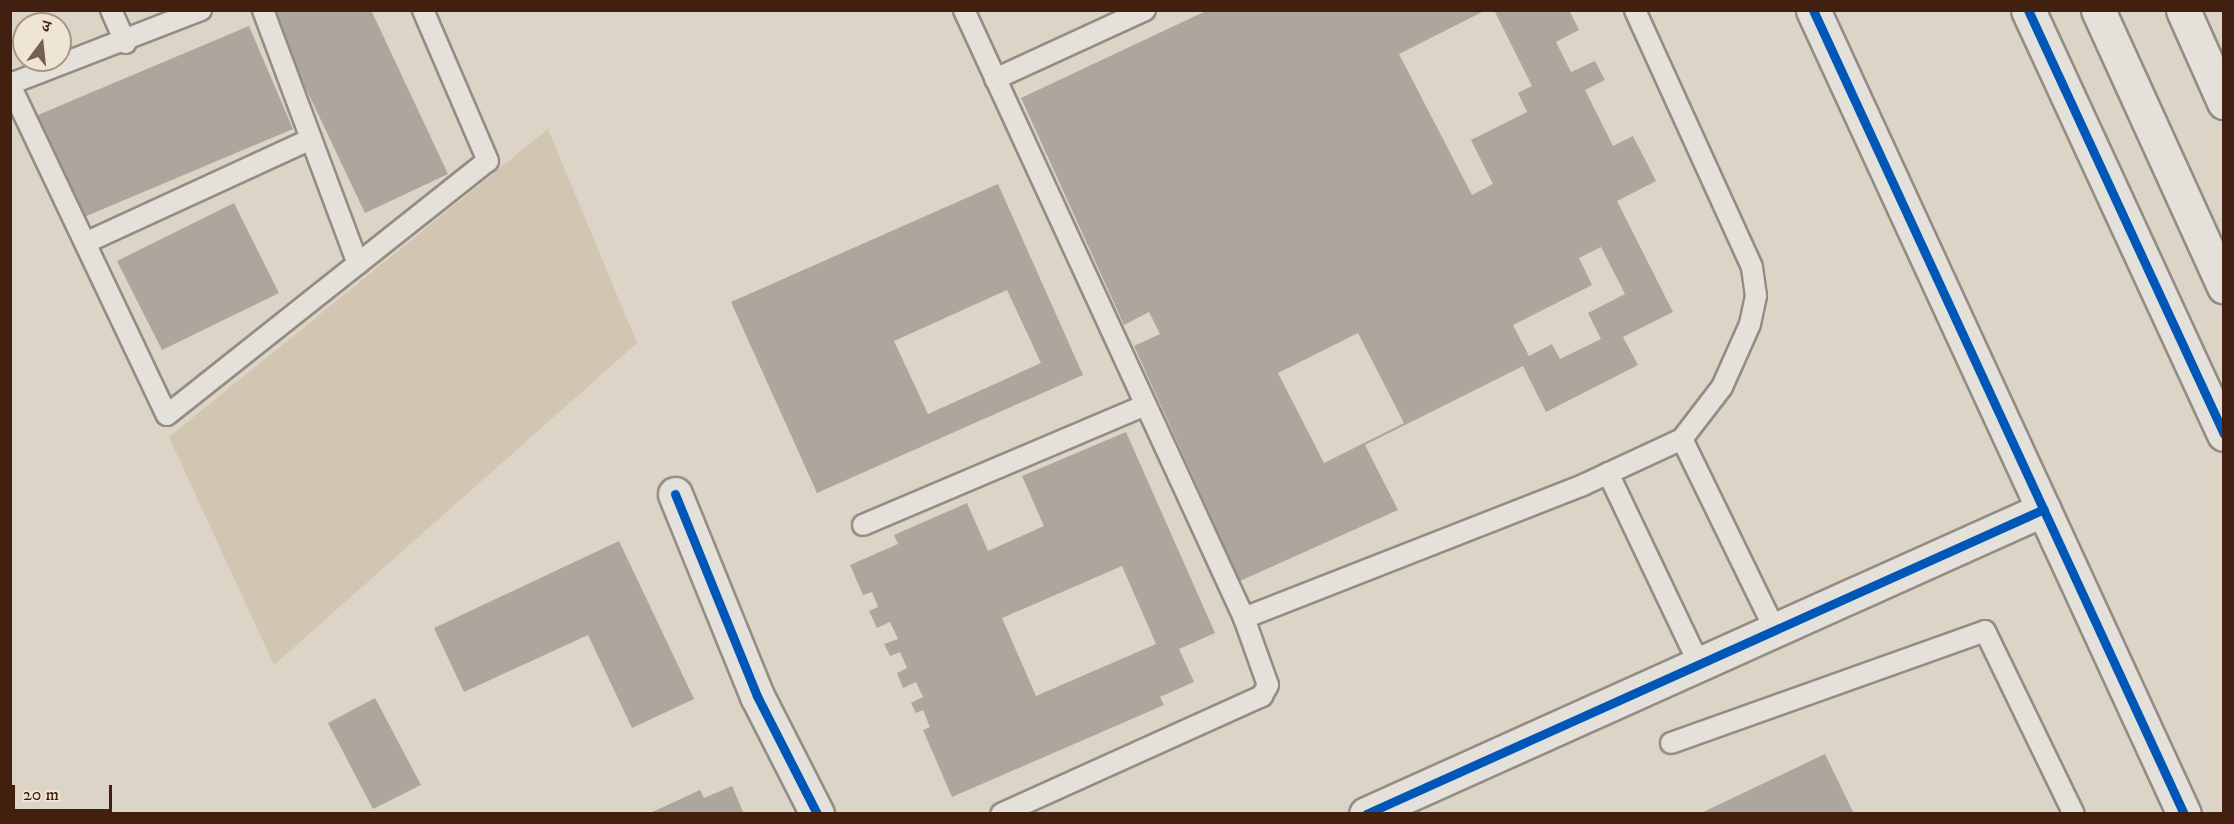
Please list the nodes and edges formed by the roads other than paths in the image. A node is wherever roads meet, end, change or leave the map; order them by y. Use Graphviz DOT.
graph roads {
  1 [pos="111,10"];
  2 [pos="201,10"];
  3 [pos="262,10"];
  4 [pos="423,10"];
  5 [pos="964,10"];
  6 [pos="1144,10"];
  7 [pos="1635,10"];
  8 [pos="1813,10"];
  9 [pos="2028,10"];
  10 [pos="2098,10"];
  11 [pos="2183,10"];
  12 [pos="126,43"];
  13 [pos="995,79"];
  14 [pos="10,85"];
  15 [pos="2223,102"];
  16 [pos="311,140"];
  17 [pos="85,243"];
  18 [pos="358,264"];
  19 [pos="2223,287"];
  20 [pos="1146,405"];
  21 [pos="2223,434"];
  22 [pos="1682,439"];
  23 [pos="1608,473"];
  24 [pos="675,494"];
  25 [pos="2043,509"];
  26 [pos="863,525"];
  27 [pos="1244,618"];
  28 [pos="1775,630"];
  29 [pos="1699,664"];
  30 [pos="1671,743"];
  31 [pos="2175,811"];
  32 [pos="817,813"];
  33 [pos="1001,813"];
  34 [pos="1366,813"];
  35 [pos="2074,813"];
  1 -- 12 [label="lane"];
  2 -- 12 [label="lane"];
  3 -- 16 [label="lane"];
  4 -- 18 [label="lane"];
  5 -- 13 [label="lane"];
  6 -- 13 [label="lane"];
  7 -- 22 [label="lane"];
  8 -- 25 [label="street"];
  9 -- 21 [label="street"];
  10 -- 19 [label="street"];
  11 -- 15 [label="street"];
  12 -- 14 [label="lane"];
  13 -- 20 [label="lane"];
  14 -- 17 [label="lane"];
  16 -- 17 [label="lane"];
  16 -- 18 [label="lane"];
  17 -- 18 [label="lane"];
  20 -- 26 [label="lane"];
  20 -- 27 [label="lane"];
  22 -- 23 [label="lane"];
  22 -- 28 [label="lane"];
  23 -- 27 [label="lane"];
  23 -- 29 [label="lane"];
  24 -- 32 [label="street"];
  25 -- 28 [label="street"];
  25 -- 31 [label="street"];
  27 -- 33 [label="lane"];
  28 -- 29 [label="street"];
  29 -- 34 [label="street"];
  30 -- 35 [label="lane"];
}
